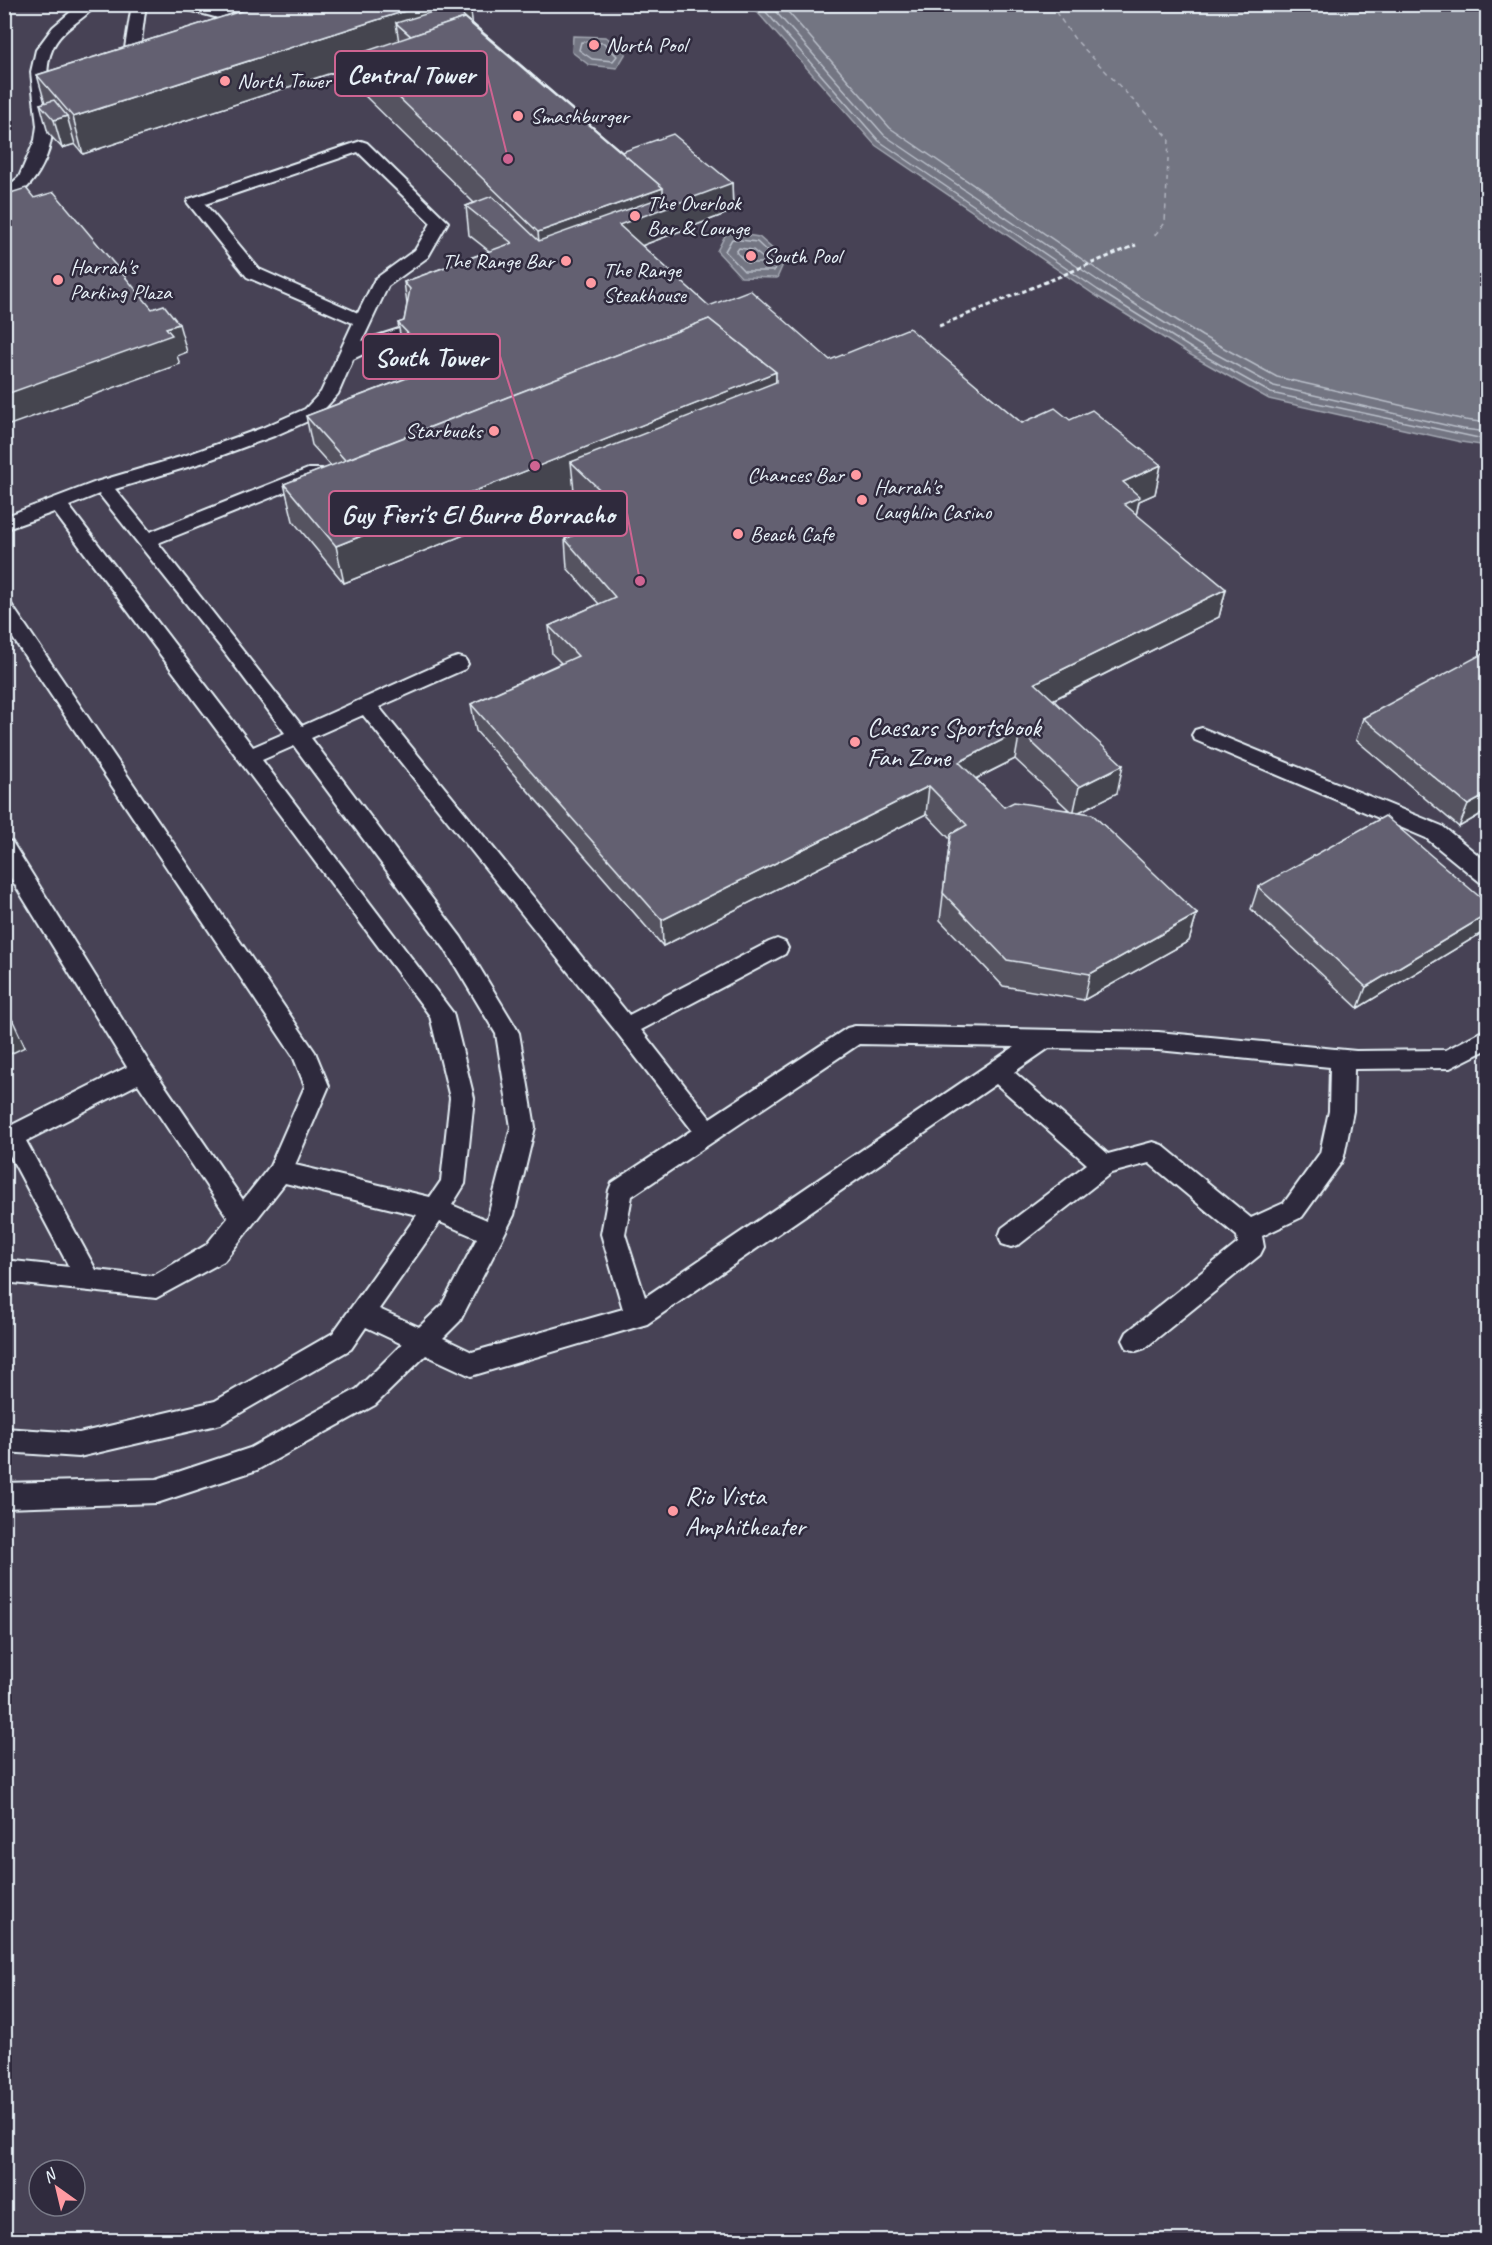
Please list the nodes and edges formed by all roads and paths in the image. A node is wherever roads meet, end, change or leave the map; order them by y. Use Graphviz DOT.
graph roads {
  1 [pos="90,4"];
  2 [pos="139,4"];
  3 [pos="183,4"];
  4 [pos="219,9"];
  5 [pos="242,39"];
  6 [pos="157,67"];
  7 [pos="4,196"];
  8 [pos="1137,245"];
  9 [pos="363,321"];
  10 [pos="939,326"];
  11 [pos="443,344"];
  12 [pos="346,356"];
  13 [pos="337,464"];
  14 [pos="103,486"];
  15 [pos="58,504"];
  16 [pos="4,524"];
  17 [pos="147,540"];
  18 [pos="4,609"];
  19 [pos="458,664"];
  20 [pos="366,705"];
  21 [pos="1202,735"];
  22 [pos="298,736"];
  23 [pos="248,758"];
  24 [pos="4,848"];
  25 [pos="1488,876"];
  26 [pos="777,948"];
  27 [pos="626,1027"];
  28 [pos="1488,1037"];
  29 [pos="1043,1040"];
  30 [pos="1342,1059"];
  31 [pos="142,1071"];
  32 [pos="997,1071"];
  33 [pos="707,1132"];
  34 [pos="8,1139"];
  35 [pos="1104,1165"];
  36 [pos="280,1172"];
  37 [pos="435,1209"];
  38 [pos="242,1218"];
  39 [pos="1249,1232"];
  40 [pos="493,1234"];
  41 [pos="1011,1236"];
  42 [pos="4,1271"];
  43 [pos="88,1279"];
  44 [pos="362,1313"];
  45 [pos="638,1316"];
  46 [pos="1136,1340"];
  47 [pos="423,1341"];
  48 [pos="4,1440"];
  49 [pos="4,1496"];
  1 -- 7 [label="lane"];
  2 -- 6 [label="lane"];
  3 -- 4 [label="lane"];
  4 -- 5 [label="lane"];
  8 -- 10 [label="path"];
  9 -- 9 [label="lane"];
  9 -- 12 [label="lane"];
  11 -- 12 [label="lane"];
  12 -- 14 [label="lane"];
  13 -- 17 [label="lane"];
  14 -- 15 [label="lane"];
  14 -- 17 [label="lane"];
  15 -- 16 [label="lane"];
  15 -- 23 [label="lane"];
  17 -- 22 [label="lane"];
  18 -- 36 [label="lane"];
  19 -- 20 [label="lane"];
  20 -- 22 [label="lane"];
  20 -- 27 [label="lane"];
  21 -- 25 [label="lane"];
  22 -- 23 [label="lane"];
  22 -- 40 [label="lane"];
  23 -- 37 [label="lane"];
  24 -- 31 [label="lane"];
  26 -- 27 [label="lane"];
  27 -- 33 [label="lane"];
  28 -- 30 [label="lane"];
  29 -- 30 [label="lane"];
  29 -- 32 [label="lane"];
  29 -- 33 [label="lane"];
  30 -- 39 [label="lane"];
  31 -- 34 [label="lane"];
  31 -- 38 [label="lane"];
  32 -- 35 [label="lane"];
  32 -- 45 [label="lane"];
  33 -- 45 [label="lane"];
  34 -- 43 [label="lane"];
  35 -- 39 [label="lane"];
  35 -- 41 [label="lane"];
  36 -- 37 [label="lane"];
  36 -- 38 [label="lane"];
  37 -- 40 [label="lane"];
  37 -- 44 [label="lane"];
  38 -- 43 [label="lane"];
  39 -- 46 [label="lane"];
  40 -- 47 [label="lane"];
  42 -- 43 [label="lane"];
  44 -- 47 [label="lane"];
  44 -- 48 [label="lane"];
  45 -- 47 [label="lane"];
  47 -- 49 [label="lane"];
}
